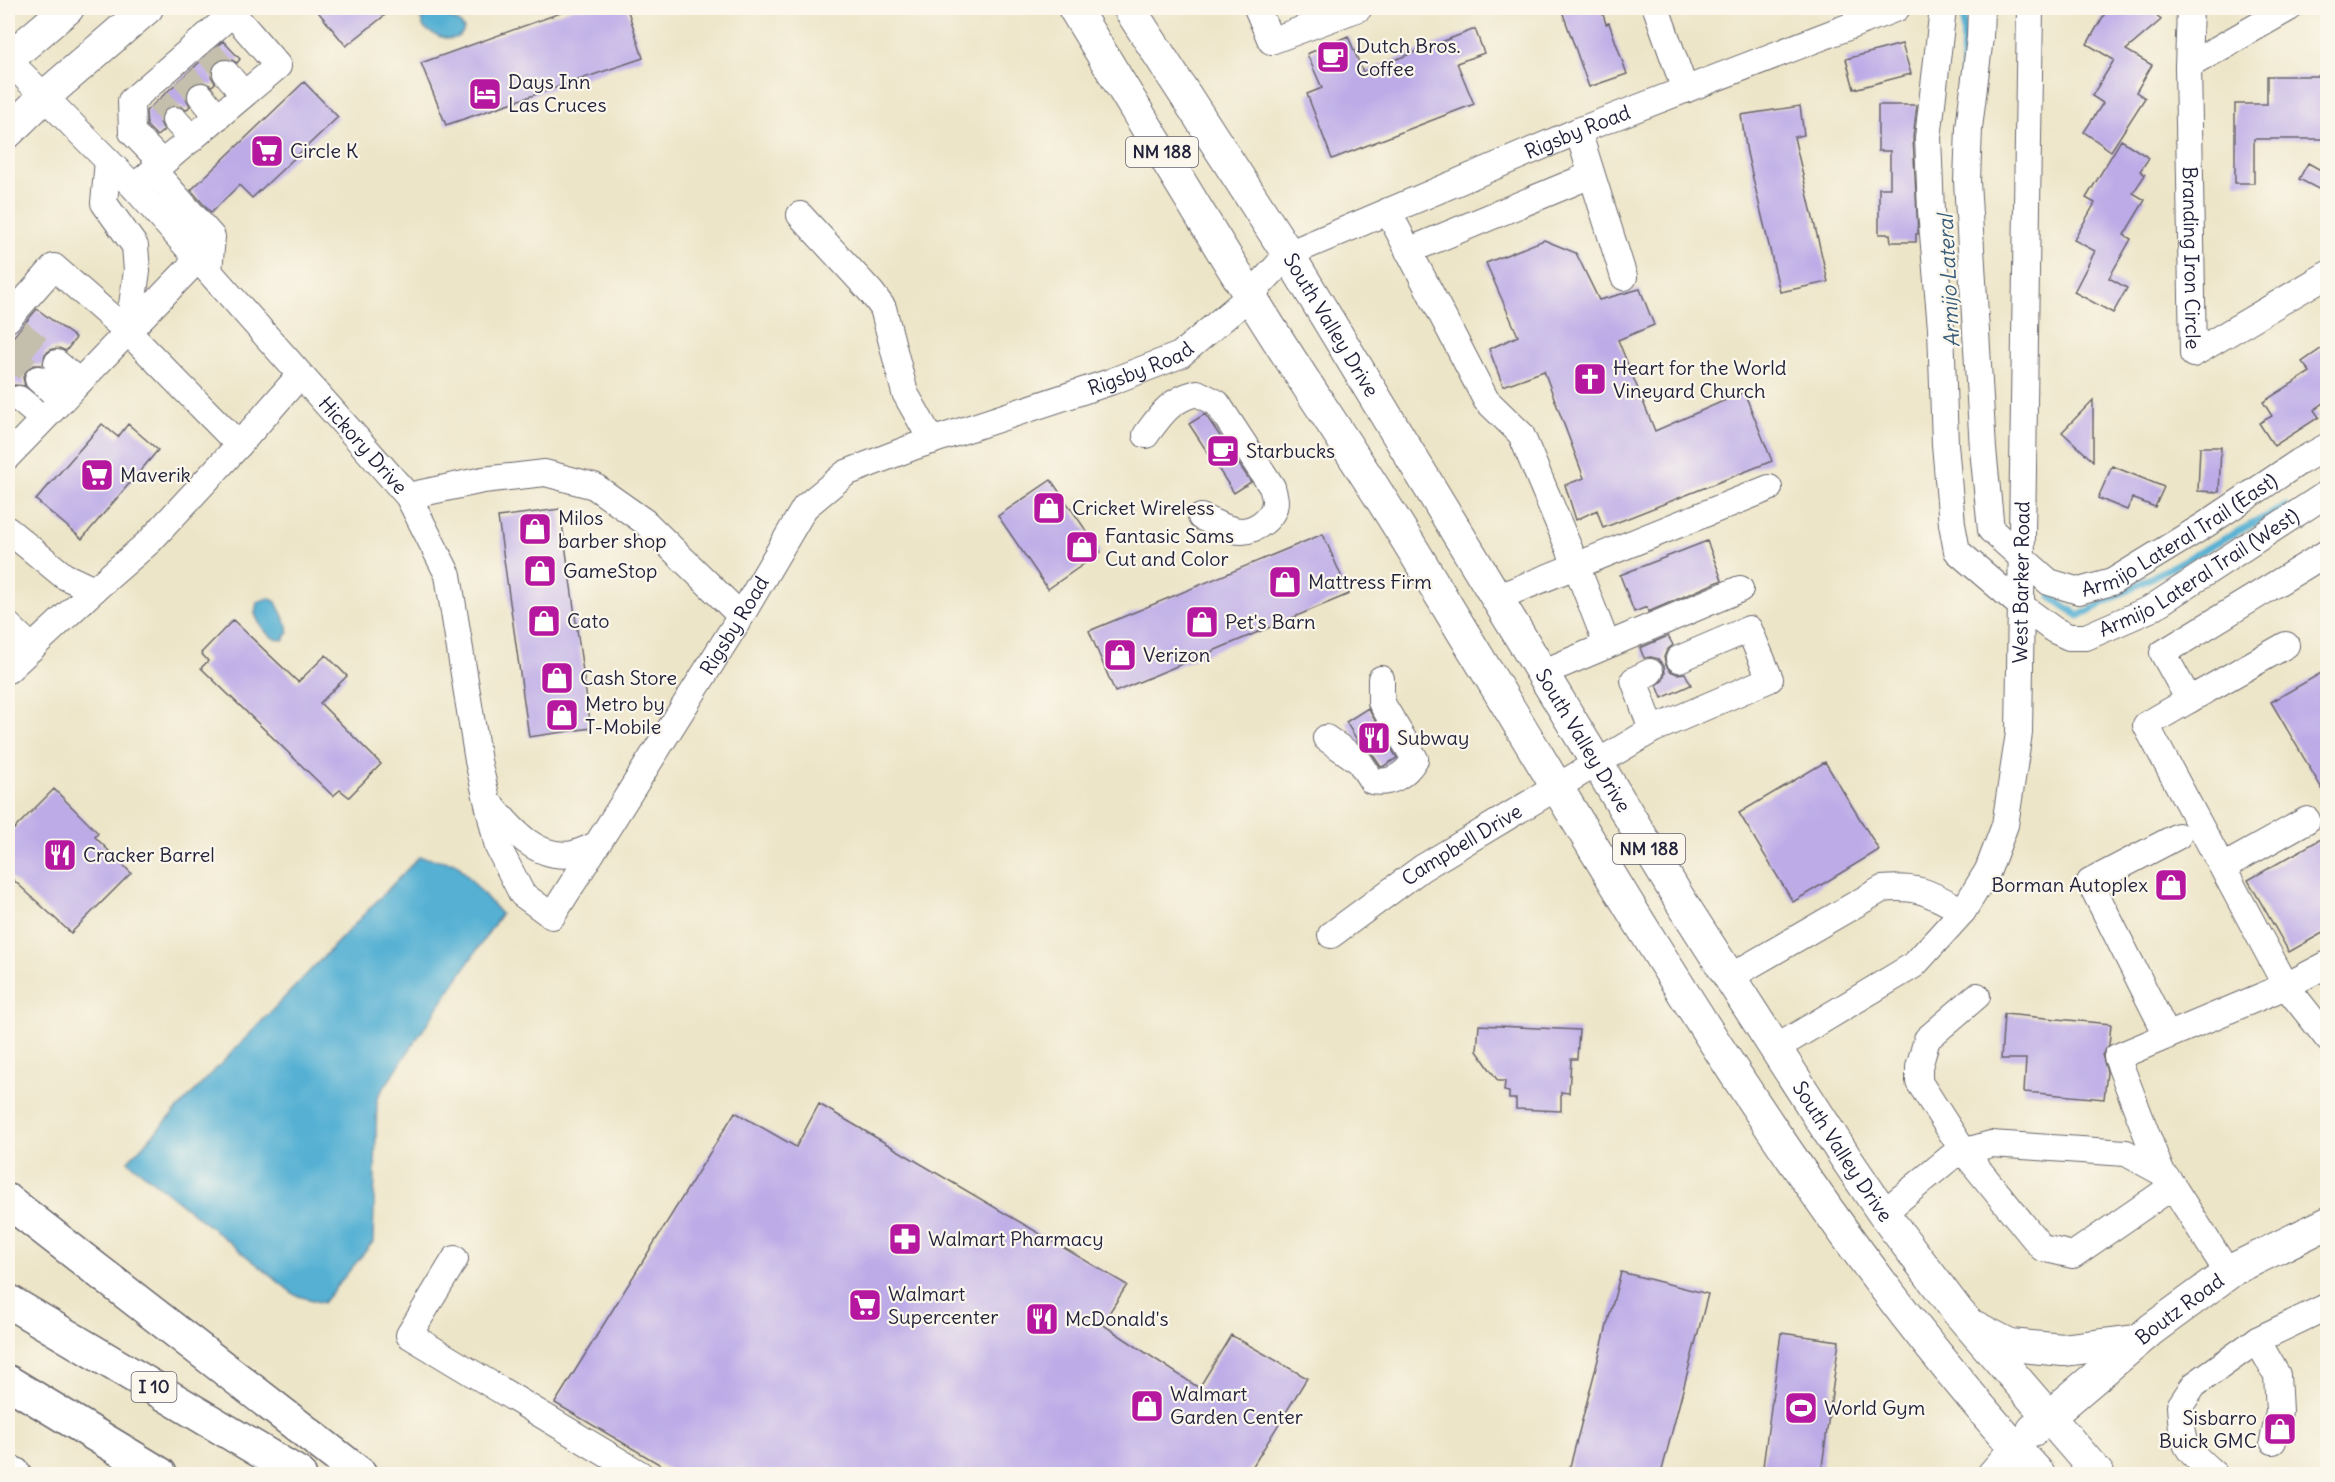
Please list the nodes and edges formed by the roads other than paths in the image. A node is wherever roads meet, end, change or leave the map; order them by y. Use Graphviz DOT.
graph roads {
  1 [pos="68,8"];
  2 [pos="147,8"];
  3 [pos="1074,8"];
  4 [pos="1257,8"];
  5 [pos="1359,8"];
  6 [pos="1656,8"];
  7 [pos="1897,8"];
  8 [pos="1943,8"];
  9 [pos="1981,8"];
  10 [pos="2030,8"];
  11 [pos="2190,8"];
  12 [pos="2289,8"];
  13 [pos="230,10"];
  14 [pos="1135,10"];
  15 [pos="8,60"];
  16 [pos="2188,66"];
  17 [pos="226,73"];
  18 [pos="1685,90"];
  19 [pos="244,94"];
  20 [pos="201,96"];
  21 [pos="44,97"];
  22 [pos="219,117"];
  23 [pos="175,120"];
  24 [pos="1578,131"];
  25 [pos="8,132"];
  26 [pos="192,139"];
  27 [pos="108,161"];
  28 [pos="158,167"];
  29 [pos="1591,175"];
  30 [pos="135,188"];
  31 [pos="1388,211"];
  32 [pos="800,215"];
  33 [pos="1408,251"];
  34 [pos="1288,254"];
  35 [pos="204,265"];
  36 [pos="2328,274"];
  37 [pos="1624,278"];
  38 [pos="1250,296"];
  39 [pos="11,324"];
  40 [pos="128,332"];
  41 [pos="47,371"];
  42 [pos="300,375"];
  43 [pos="70,391"];
  44 [pos="19,399"];
  45 [pos="43,419"];
  46 [pos="1146,435"];
  47 [pos="932,441"];
  48 [pos="239,445"];
  49 [pos="2328,446"];
  50 [pos="11,447"];
  51 [pos="1769,488"];
  52 [pos="2328,493"];
  53 [pos="408,496"];
  54 [pos="1201,517"];
  55 [pos="8,530"];
  56 [pos="2328,552"];
  57 [pos="2022,556"];
  58 [pos="1576,565"];
  59 [pos="1740,589"];
  60 [pos="94,590"];
  61 [pos="1496,598"];
  62 [pos="2020,605"];
  63 [pos="741,616"];
  64 [pos="8,625"];
  65 [pos="1606,645"];
  66 [pos="2286,645"];
  67 [pos="32,648"];
  68 [pos="1679,659"];
  69 [pos="8,670"];
  70 [pos="1650,672"];
  71 [pos="1542,673"];
  72 [pos="1382,679"];
  73 [pos="2189,700"];
  74 [pos="1652,730"];
  75 [pos="1326,738"];
  76 [pos="1597,763"];
  77 [pos="1557,787"];
  78 [pos="487,800"];
  79 [pos="2307,820"];
  80 [pos="2178,836"];
  81 [pos="596,845"];
  82 [pos="2223,867"];
  83 [pos="1963,911"];
  84 [pos="552,916"];
  85 [pos="1331,935"];
  86 [pos="2328,964"];
  87 [pos="1730,977"];
  88 [pos="2328,977"];
  89 [pos="2286,986"];
  90 [pos="1977,996"];
  91 [pos="2167,1035"];
  92 [pos="2328,1040"];
  93 [pos="1776,1048"];
  94 [pos="1964,1152"];
  95 [pos="2167,1179"];
  96 [pos="8,1201"];
  97 [pos="1883,1213"];
  98 [pos="2328,1223"];
  99 [pos="455,1259"];
  100 [pos="2228,1273"];
  101 [pos="8,1301"];
  102 [pos="2328,1306"];
  103 [pos="1967,1323"];
  104 [pos="2257,1340"];
  105 [pos="2137,1341"];
  106 [pos="8,1382"];
  107 [pos="2047,1417"];
  108 [pos="2273,1441"];
  109 [pos="2013,1447"];
  110 [pos="8,1472"];
  111 [pos="14,1474"];
  112 [pos="160,1474"];
  113 [pos="299,1474"];
  114 [pos="360,1474"];
  115 [pos="639,1474"];
  116 [pos="1990,1474"];
  117 [pos="2039,1474"];
  118 [pos="2098,1474"];
  119 [pos="2214,1474"];
  1 -- 15 [label="main road"];
  2 -- 21 [label="main road"];
  3 -- 38 [label="main road, NM 188"];
  4 -- 5 [label="street"];
  6 -- 18 [label="street"];
  7 -- 18 [label="street, Rigsby Road"];
  8 -- 62 [label="street, Armijo Lateral Trail (West)"];
  9 -- 57 [label="street, Armijo Lateral Trail (East)"];
  10 -- 57 [label="street, West Barker Road"];
  11 -- 16 [label="street, Branding Iron Circle"];
  12 -- 16 [label="street"];
  13 -- 19 [label="street"];
  13 -- 28 [label="street"];
  14 -- 34 [label="main road, South Valley Drive / NM 188"];
  15 -- 21 [label="street, Hickory Drive"];
  16 -- 36 [label="street, Branding Iron Circle"];
  17 -- 19 [label="street"];
  18 -- 24 [label="street, Rigsby Road"];
  19 -- 22 [label="street"];
  20 -- 22 [label="street"];
  21 -- 25 [label="main road"];
  21 -- 27 [label="street, Hickory Drive"];
  22 -- 26 [label="street"];
  23 -- 26 [label="street"];
  24 -- 29 [label="street"];
  24 -- 31 [label="street, Rigsby Road"];
  26 -- 28 [label="street"];
  27 -- 30 [label="street, Hickory Drive"];
  27 -- 40 [label="street"];
  28 -- 30 [label="street"];
  28 -- 35 [label="street"];
  29 -- 33 [label="street"];
  29 -- 37 [label="street"];
  30 -- 35 [label="street, Hickory Drive"];
  31 -- 33 [label="street"];
  31 -- 34 [label="street, Rigsby Road"];
  32 -- 47 [label="street"];
  33 -- 58 [label="street"];
  34 -- 38 [label="street, Rigsby Road"];
  34 -- 61 [label="main road, South Valley Drive / NM 188"];
  35 -- 40 [label="street"];
  35 -- 42 [label="street, Hickory Drive"];
  38 -- 47 [label="street, Rigsby Road"];
  38 -- 77 [label="main road, NM 188"];
  39 -- 40 [label="street"];
  40 -- 43 [label="street"];
  40 -- 48 [label="street"];
  41 -- 43 [label="street"];
  42 -- 48 [label="street"];
  42 -- 53 [label="street, Hickory Drive"];
  43 -- 45 [label="street"];
  44 -- 45 [label="street"];
  45 -- 50 [label="street"];
  46 -- 54 [label="street"];
  47 -- 63 [label="street, Rigsby Road"];
  48 -- 60 [label="street"];
  49 -- 57 [label="street, Armijo Lateral Trail (East)"];
  51 -- 58 [label="street"];
  52 -- 62 [label="street, Armijo Lateral Trail (West)"];
  53 -- 63 [label="street"];
  53 -- 78 [label="street, Hickory Drive"];
  55 -- 60 [label="street"];
  56 -- 73 [label="street"];
  57 -- 62 [label="street, West Barker Road"];
  58 -- 61 [label="street"];
  58 -- 65 [label="street"];
  59 -- 65 [label="street"];
  60 -- 67 [label="street"];
  61 -- 71 [label="main road, South Valley Drive / NM 188"];
  62 -- 83 [label="street, West Barker Road"];
  63 -- 81 [label="street, Rigsby Road"];
  64 -- 67 [label="street"];
  65 -- 71 [label="street"];
  66 -- 73 [label="street"];
  67 -- 69 [label="street"];
  68 -- 74 [label="street, Campbell Drive"];
  70 -- 74 [label="street"];
  71 -- 76 [label="main road, South Valley Drive / NM 188"];
  72 -- 75 [label="street"];
  73 -- 82 [label="street"];
  74 -- 76 [label="street, Campbell Drive"];
  76 -- 77 [label="street, Campbell Drive"];
  76 -- 87 [label="main road, South Valley Drive / NM 188"];
  77 -- 85 [label="street, Campbell Drive"];
  77 -- 109 [label="main road, NM 188"];
  78 -- 81 [label="street"];
  78 -- 84 [label="street, Hickory Drive"];
  79 -- 82 [label="street"];
  80 -- 91 [label="street"];
  81 -- 84 [label="street, Rigsby Road"];
  82 -- 89 [label="street"];
  83 -- 87 [label="street"];
  83 -- 93 [label="street, West Barker Road"];
  86 -- 89 [label="street"];
  87 -- 93 [label="main road, South Valley Drive / NM 188"];
  88 -- 89 [label="street"];
  89 -- 91 [label="street"];
  89 -- 92 [label="street"];
  90 -- 94 [label="street"];
  91 -- 95 [label="street"];
  93 -- 97 [label="main road, South Valley Drive / NM 188"];
  94 -- 95 [label="street"];
  94 -- 95 [label="street"];
  94 -- 97 [label="street"];
  95 -- 100 [label="street"];
  96 -- 114 [label="highway"];
  97 -- 103 [label="main road, South Valley Drive / NM 188"];
  98 -- 100 [label="main road, Boutz Road"];
  99 -- 115 [label="street"];
  100 -- 105 [label="main road, Boutz Road"];
  101 -- 113 [label="highway, I 10"];
  102 -- 104 [label="street"];
  103 -- 105 [label="main road"];
  103 -- 107 [label="main road, South Valley Drive / NM 188"];
  104 -- 108 [label="street"];
  104 -- 119 [label="street"];
  105 -- 107 [label="main road, Boutz Road"];
  106 -- 112 [label="highway"];
  107 -- 109 [label="main road, Boutz Road"];
  107 -- 118 [label="main road, South Valley Drive / NM 188"];
  109 -- 116 [label="street"];
  109 -- 117 [label="main road, NM 188"];
  110 -- 111 [label="highway"];
}
